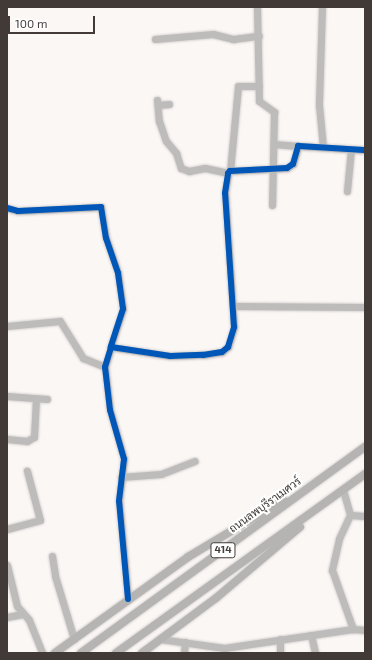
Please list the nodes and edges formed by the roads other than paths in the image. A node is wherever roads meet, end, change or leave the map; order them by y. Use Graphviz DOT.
graph roads {
  1 [pos="257,7"];
  2 [pos="322,7"];
  3 [pos="259,36"];
  4 [pos="155,39"];
  5 [pos="259,86"];
  6 [pos="168,104"];
  7 [pos="274,144"];
  8 [pos="298,146"];
  9 [pos="323,147"];
  10 [pos="351,149"];
  11 [pos="365,150"];
  12 [pos="272,170"];
  13 [pos="229,172"];
  14 [pos="347,191"];
  15 [pos="272,205"];
  16 [pos="7,208"];
  17 [pos="233,306"];
  18 [pos="365,307"];
  19 [pos="7,326"];
  20 [pos="111,347"];
  21 [pos="106,367"];
  22 [pos="7,396"];
  23 [pos="36,399"];
  24 [pos="47,399"];
  25 [pos="7,439"];
  26 [pos="365,447"];
  27 [pos="195,461"];
  28 [pos="336,467"];
  29 [pos="27,471"];
  30 [pos="365,474"];
  31 [pos="121,477"];
  32 [pos="343,490"];
  33 [pos="350,515"];
  34 [pos="365,516"];
  35 [pos="7,528"];
  36 [pos="52,556"];
  37 [pos="7,565"];
  38 [pos="128,598"];
  39 [pos="23,614"];
  40 [pos="7,617"];
  41 [pos="353,629"];
  42 [pos="365,630"];
  43 [pos="311,635"];
  44 [pos="74,639"];
  45 [pos="280,639"];
  46 [pos="160,640"];
  47 [pos="185,642"];
  48 [pos="224,650"];
  49 [pos="42,653"];
  50 [pos="55,653"];
  51 [pos="81,653"];
  52 [pos="116,653"];
  53 [pos="142,653"];
  54 [pos="184,653"];
  55 [pos="280,653"];
  56 [pos="315,653"];
  1 -- 3 [label="street"];
  2 -- 9 [label="street"];
  3 -- 4 [label="street"];
  3 -- 5 [label="street"];
  5 -- 7 [label="street"];
  5 -- 13 [label="street"];
  6 -- 13 [label="street"];
  7 -- 8 [label="street"];
  7 -- 12 [label="street"];
  8 -- 9 [label="street"];
  8 -- 12 [label="street"];
  9 -- 10 [label="street"];
  10 -- 11 [label="street"];
  10 -- 14 [label="street"];
  12 -- 13 [label="street"];
  12 -- 15 [label="street"];
  13 -- 17 [label="street"];
  16 -- 20 [label="street"];
  17 -- 18 [label="street"];
  17 -- 20 [label="street"];
  19 -- 21 [label="street"];
  20 -- 21 [label="street"];
  21 -- 31 [label="street"];
  22 -- 23 [label="street"];
  23 -- 24 [label="street"];
  23 -- 25 [label="street"];
  26 -- 28 [label="main road, ถนนลพบุรีราเมศวร์ / 414"];
  27 -- 31 [label="street"];
  28 -- 38 [label="main road, 414"];
  28 -- 51 [label="main road, ถนนลพบุรีราเมศวร์ / 414"];
  29 -- 35 [label="street"];
  30 -- 32 [label="main road, 414"];
  31 -- 38 [label="street"];
  32 -- 33 [label="street"];
  32 -- 46 [label="main road, 414"];
  32 -- 52 [label="main road, 414"];
  33 -- 34 [label="street"];
  33 -- 41 [label="street"];
  36 -- 44 [label="street"];
  37 -- 39 [label="street"];
  38 -- 44 [label="main road, 414"];
  39 -- 40 [label="street"];
  39 -- 49 [label="street"];
  41 -- 42 [label="street"];
  41 -- 43 [label="street"];
  43 -- 45 [label="street"];
  43 -- 56 [label="street"];
  44 -- 50 [label="main road, 414"];
  45 -- 48 [label="street"];
  45 -- 55 [label="street"];
  46 -- 47 [label="street"];
  46 -- 53 [label="main road, 414"];
  47 -- 48 [label="street"];
  47 -- 54 [label="street"];
}
